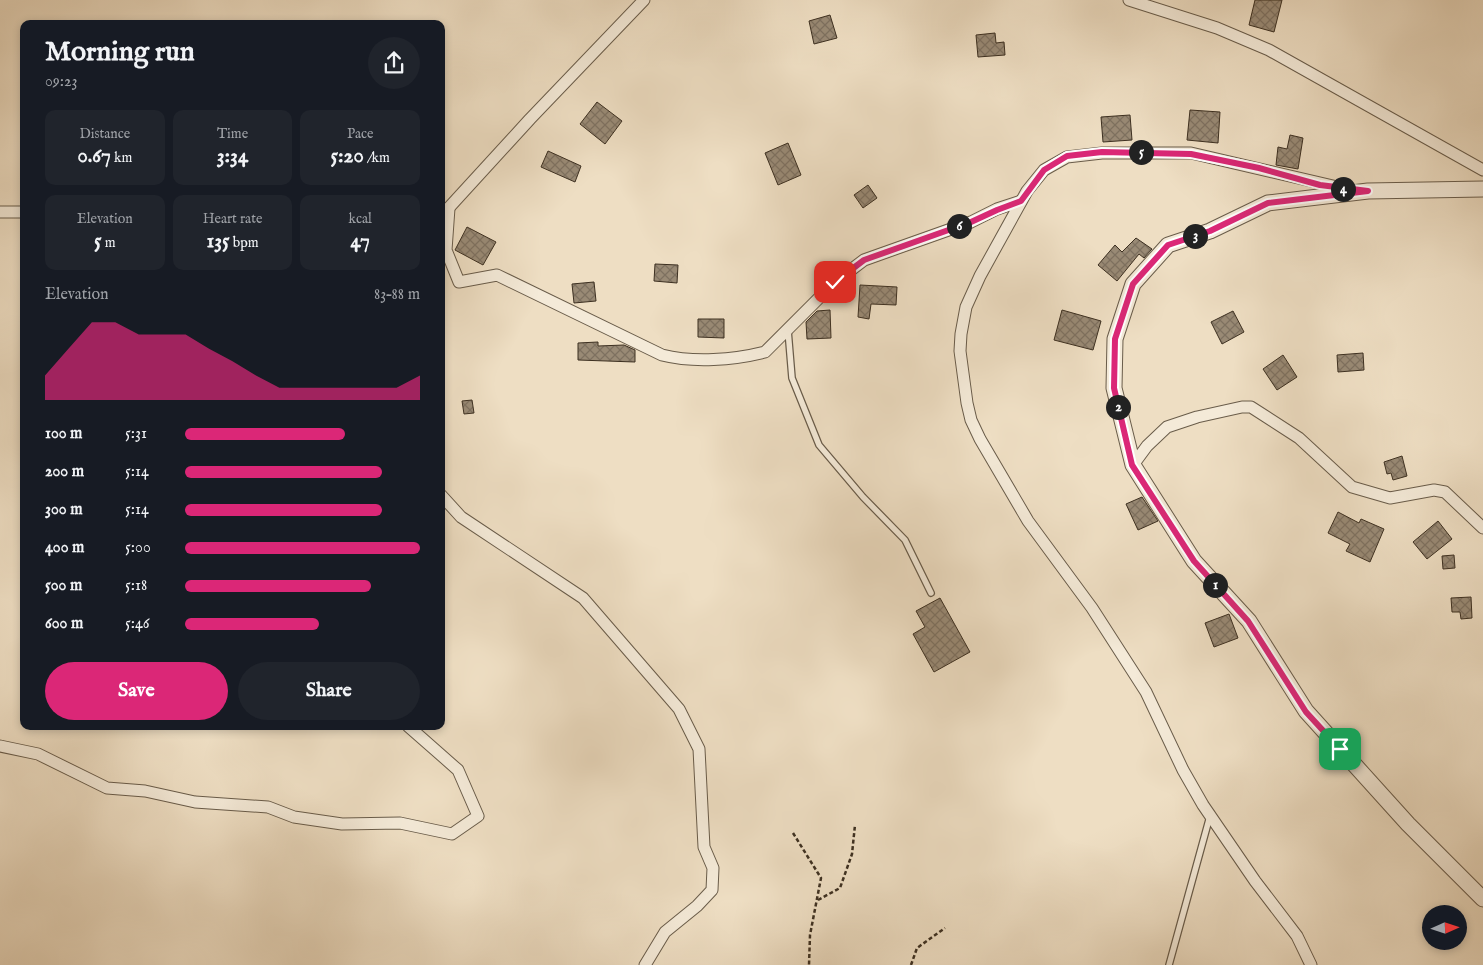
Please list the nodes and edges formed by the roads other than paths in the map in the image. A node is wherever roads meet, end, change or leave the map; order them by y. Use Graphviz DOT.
graph roads {
  1 [pos="644,0"];
  2 [pos="1129,0"];
  3 [pos="1483,170"];
  4 [pos="1483,189"];
  5 [pos="1368,191"];
  6 [pos="1021,201"];
  7 [pos="0,212"];
  8 [pos="20,212"];
  9 [pos="445,212"];
  10 [pos="788,330"];
  11 [pos="1132,465"];
  12 [pos="445,500"];
  13 [pos="1483,528"];
  14 [pos="931,593"];
  15 [pos="413,730"];
  16 [pos="0,746"];
  17 [pos="1210,816"];
  18 [pos="1483,899"];
  19 [pos="645,965"];
  20 [pos="1169,965"];
  21 [pos="1311,965"];
  1 -- 9 [label="street"];
  2 -- 3 [label="street"];
  4 -- 5 [label="street"];
  5 -- 6 [label="street"];
  5 -- 11 [label="street"];
  6 -- 10 [label="street"];
  6 -- 17 [label="street"];
  7 -- 8 [label="street"];
  9 -- 10 [label="street"];
  10 -- 14 [label="lane"];
  11 -- 13 [label="street"];
  11 -- 18 [label="street"];
  12 -- 19 [label="street"];
  15 -- 16 [label="street"];
  17 -- 20 [label="lane"];
  17 -- 21 [label="street"];
}
